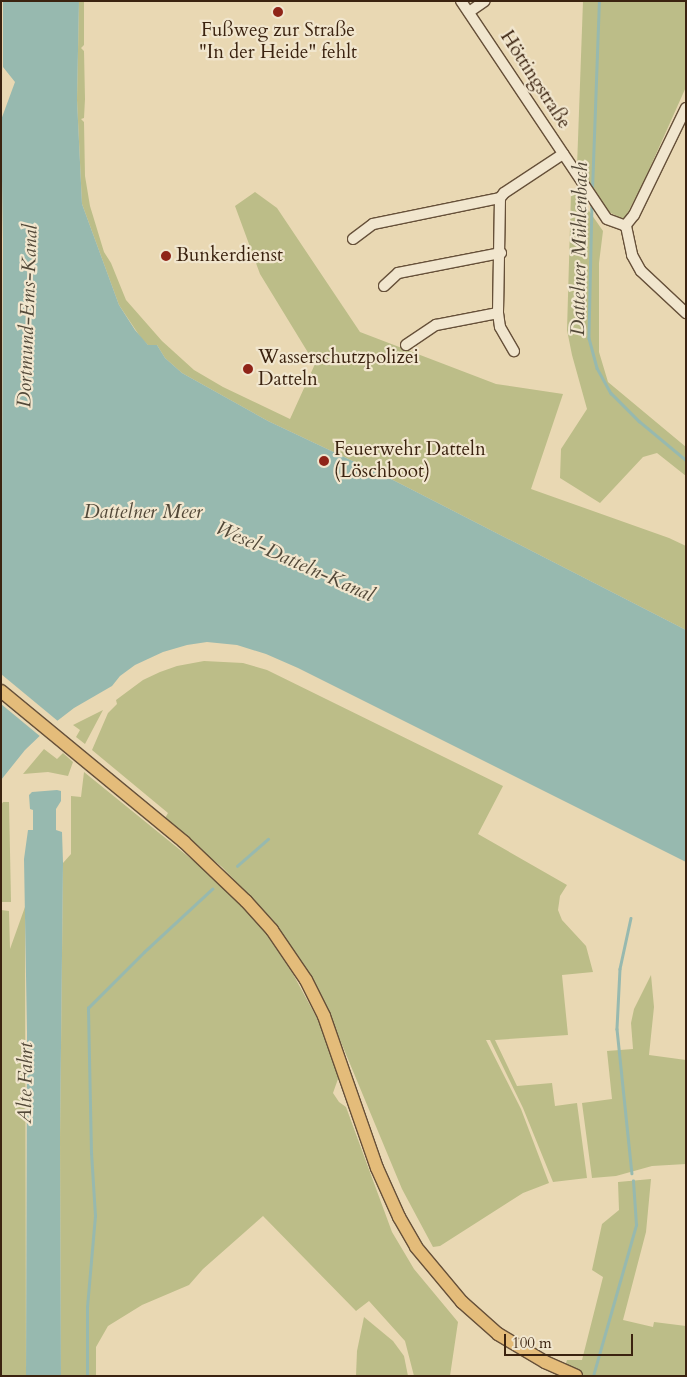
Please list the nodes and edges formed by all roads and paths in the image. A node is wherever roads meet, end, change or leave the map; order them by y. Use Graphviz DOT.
graph roads {
  1 [pos="461,1"];
  2 [pos="485,1"];
  3 [pos="469,12"];
  4 [pos="686,108"];
  5 [pos="563,154"];
  6 [pos="500,198"];
  7 [pos="625,226"];
  8 [pos="353,239"];
  9 [pos="501,253"];
  10 [pos="384,286"];
  11 [pos="498,313"];
  12 [pos="686,313"];
  13 [pos="406,345"];
  14 [pos="514,351"];
  15 [pos="1,690"];
  16 [pos="574,1375"];
  1 -- 3 [label="street, Höttingstraße"];
  2 -- 3 [label="street"];
  3 -- 5 [label="street, Höttingstraße"];
  4 -- 7 [label="street"];
  5 -- 6 [label="street"];
  5 -- 7 [label="street, Höttingstraße"];
  6 -- 8 [label="street"];
  6 -- 9 [label="street"];
  7 -- 12 [label="street"];
  9 -- 10 [label="street"];
  9 -- 11 [label="street"];
  11 -- 13 [label="street"];
  11 -- 14 [label="street"];
  15 -- 16 [label="main road"];
}
